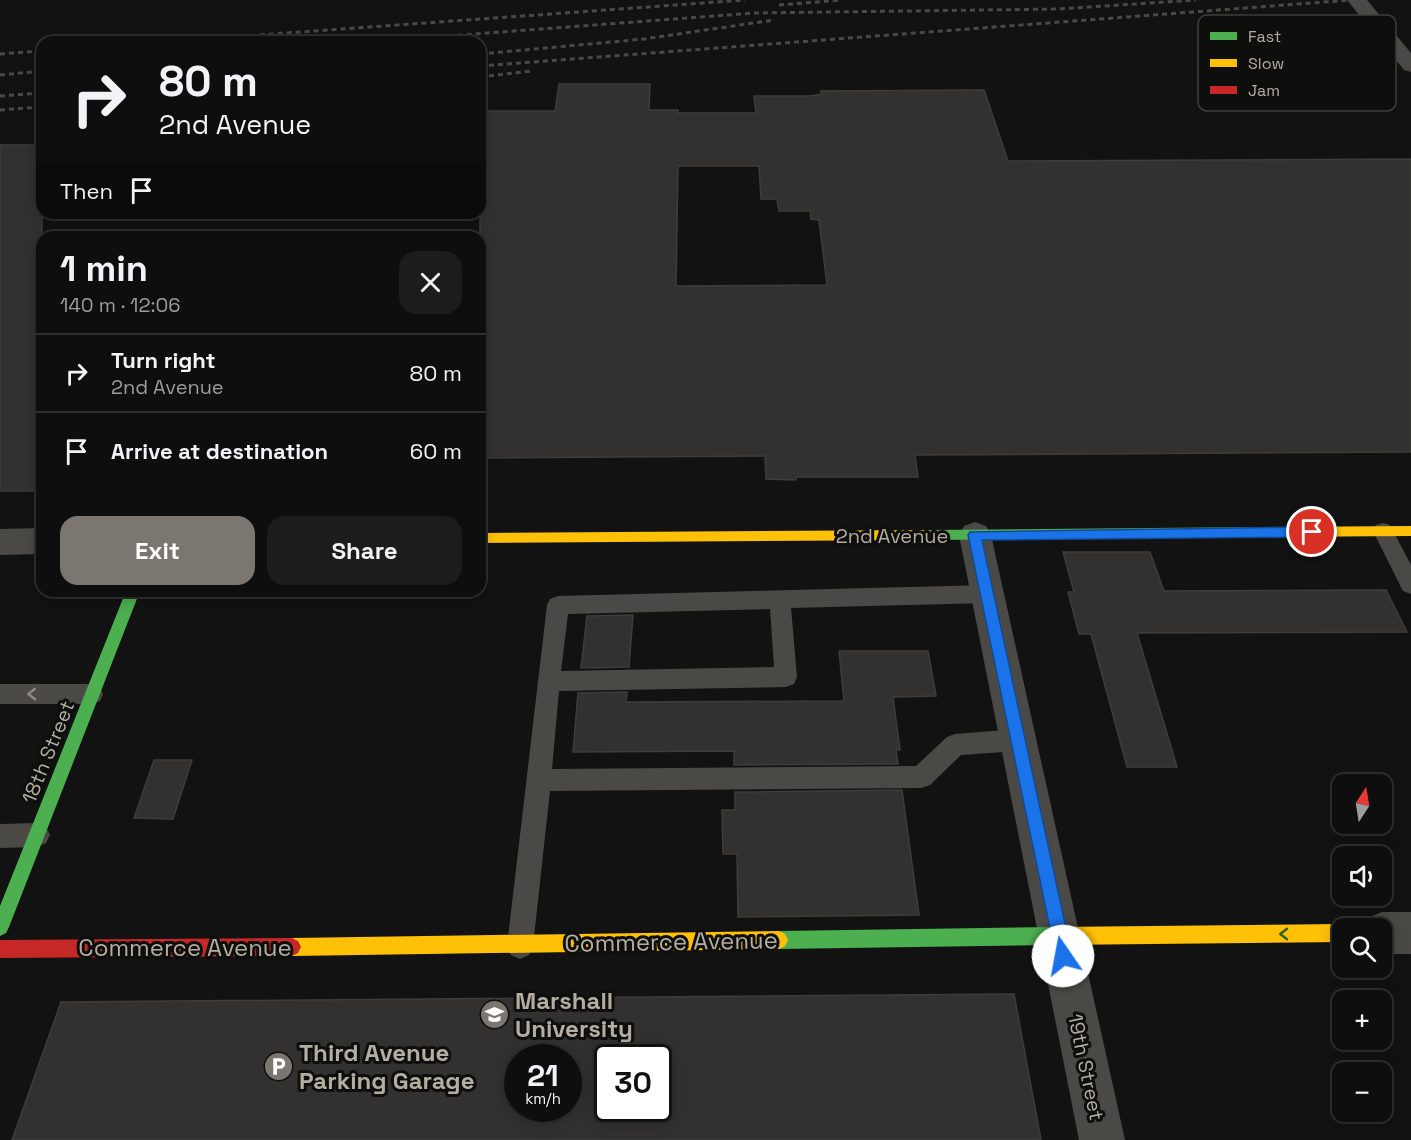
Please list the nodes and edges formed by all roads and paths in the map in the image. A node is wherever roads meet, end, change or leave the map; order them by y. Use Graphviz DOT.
graph roads {
  1 [pos="1357,0"];
  2 [pos="1369,15"];
  3 [pos="1396,48"];
  4 [pos="1411,66"];
  5 [pos="1383,531"];
  6 [pos="1411,531"];
  7 [pos="975,535"];
  8 [pos="486,538"];
  9 [pos="36,541"];
  10 [pos="0,542"];
  11 [pos="1411,585"];
  12 [pos="988,594"];
  13 [pos="131,597"];
  14 [pos="780,600"];
  15 [pos="549,681"];
  16 [pos="0,694"];
  17 [pos="92,694"];
  18 [pos="1018,740"];
  19 [pos="539,780"];
  20 [pos="37,835"];
  21 [pos="0,836"];
  22 [pos="0,927"];
  23 [pos="1332,933"];
  24 [pos="1392,933"];
  25 [pos="1411,933"];
  26 [pos="1059,936"];
  27 [pos="520,946"];
  28 [pos="0,949"];
  29 [pos="1102,1140"];
  1 -- 2 [label="street"];
  3 -- 4 [label="street"];
  5 -- 6 [label="street, 2nd Avenue"];
  5 -- 7 [label="street, 2nd Avenue"];
  5 -- 11 [label="lane"];
  7 -- 8 [label="street, 2nd Avenue"];
  7 -- 12 [label="street, 19th Street"];
  9 -- 10 [label="street"];
  12 -- 14 [label="lane"];
  12 -- 18 [label="street, 19th Street"];
  13 -- 17 [label="street, 18th Street"];
  14 -- 15 [label="lane"];
  14 -- 15 [label="lane"];
  15 -- 19 [label="lane"];
  17 -- 16 [label="lane, one-way"];
  17 -- 20 [label="street, 18th Street"];
  18 -- 19 [label="lane"];
  18 -- 26 [label="street, 19th Street"];
  19 -- 27 [label="lane"];
  20 -- 21 [label="lane"];
  20 -- 22 [label="street, 18th Street"];
  23 -- 26 [label="street, Commerce Avenue, one-way"];
  24 -- 25 [label="street"];
  26 -- 27 [label="street, Commerce Avenue"];
  26 -- 29 [label="street, 19th Street"];
  27 -- 28 [label="street, Commerce Avenue"];
}
